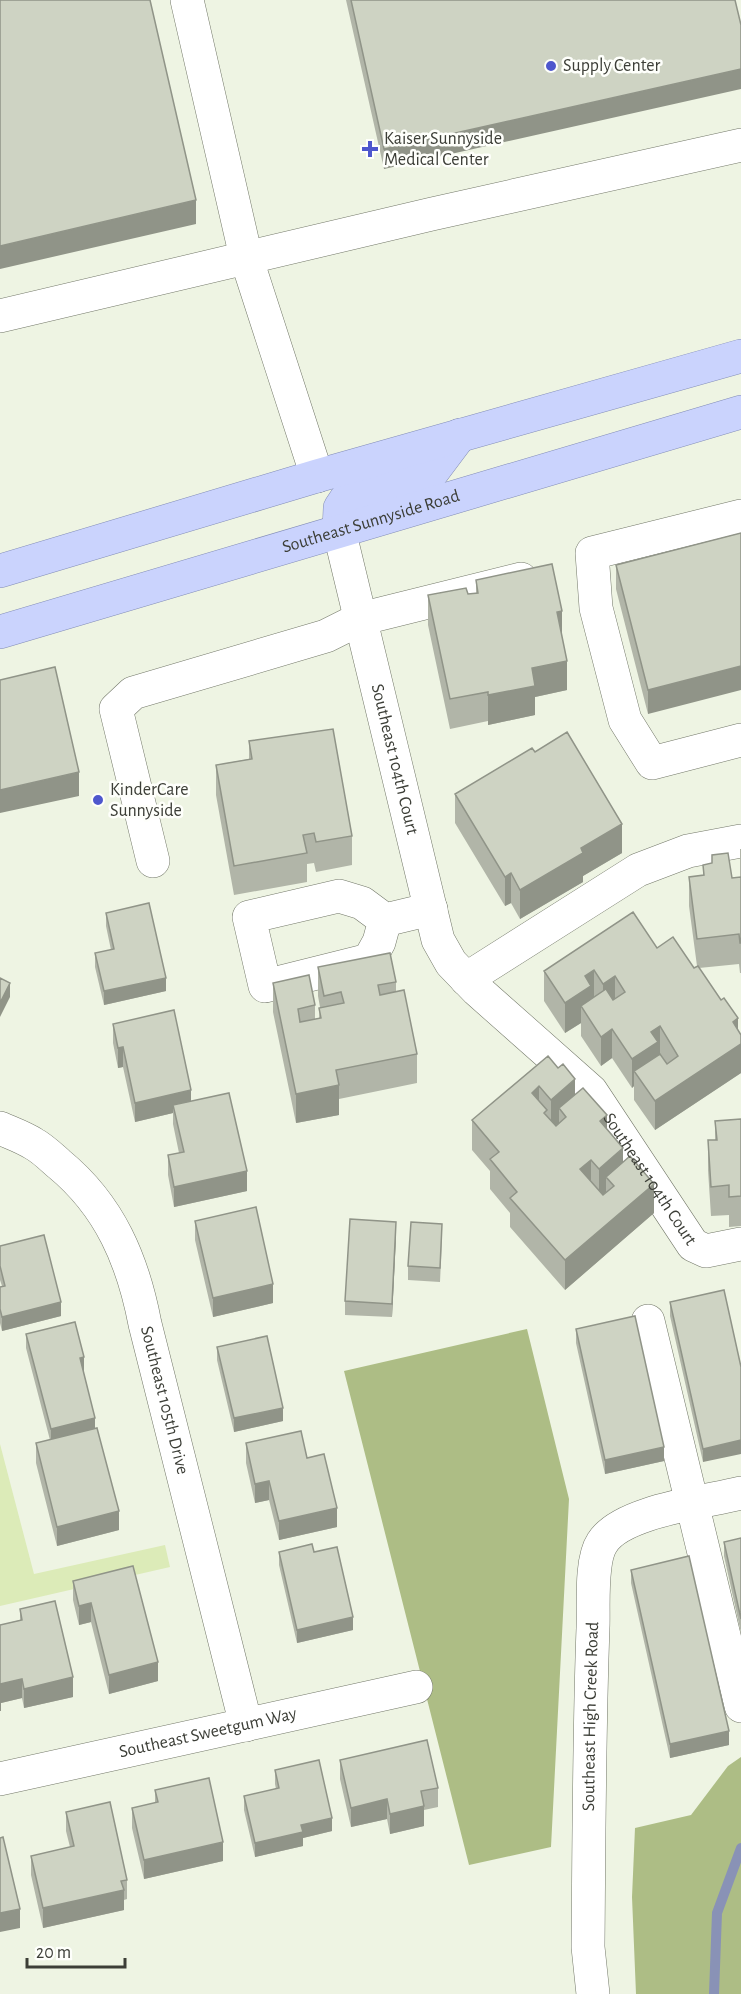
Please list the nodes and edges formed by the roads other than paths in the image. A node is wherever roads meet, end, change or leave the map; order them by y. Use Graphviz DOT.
graph roads {
  1 [pos="187,0"];
  2 [pos="741,145"];
  3 [pos="246,257"];
  4 [pos="0,316"];
  5 [pos="741,356"];
  6 [pos="741,412"];
  7 [pos="460,435"];
  8 [pos="316,476"];
  9 [pos="741,516"];
  10 [pos="339,530"];
  11 [pos="0,571"];
  12 [pos="528,577"];
  13 [pos="360,619"];
  14 [pos="0,632"];
  15 [pos="741,740"];
  16 [pos="741,841"];
  17 [pos="153,861"];
  18 [pos="431,909"];
  19 [pos="385,920"];
  20 [pos="466,979"];
  21 [pos="0,1128"];
  22 [pos="741,1244"];
  23 [pos="648,1321"];
  24 [pos="741,1493"];
  25 [pos="693,1505"];
  26 [pos="416,1687"];
  27 [pos="741,1706"];
  28 [pos="246,1725"];
  29 [pos="0,1779"];
  30 [pos="592,1994"];
  1 -- 3 [label="street"];
  2 -- 3 [label="street"];
  3 -- 4 [label="street"];
  3 -- 8 [label="street"];
  5 -- 7 [label="main road"];
  6 -- 10 [label="main road, Southeast Sunnyside Road"];
  7 -- 8 [label="main road"];
  7 -- 10 [label="main road"];
  8 -- 11 [label="main road"];
  9 -- 15 [label="street"];
  10 -- 13 [label="street, Southeast 104th Court"];
  10 -- 14 [label="main road, Southeast Sunnyside Road"];
  12 -- 13 [label="street"];
  13 -- 17 [label="street"];
  13 -- 18 [label="street, Southeast 104th Court"];
  16 -- 20 [label="street"];
  18 -- 19 [label="street"];
  18 -- 20 [label="street, Southeast 104th Court"];
  20 -- 22 [label="street, Southeast 104th Court"];
  21 -- 28 [label="street, Southeast 105th Drive"];
  23 -- 25 [label="street"];
  24 -- 25 [label="street, Southeast High Creek Road"];
  25 -- 27 [label="street"];
  25 -- 30 [label="street, Southeast High Creek Road"];
  26 -- 28 [label="street, Southeast Sweetgum Way"];
  28 -- 29 [label="street, Southeast Sweetgum Way"];
}
